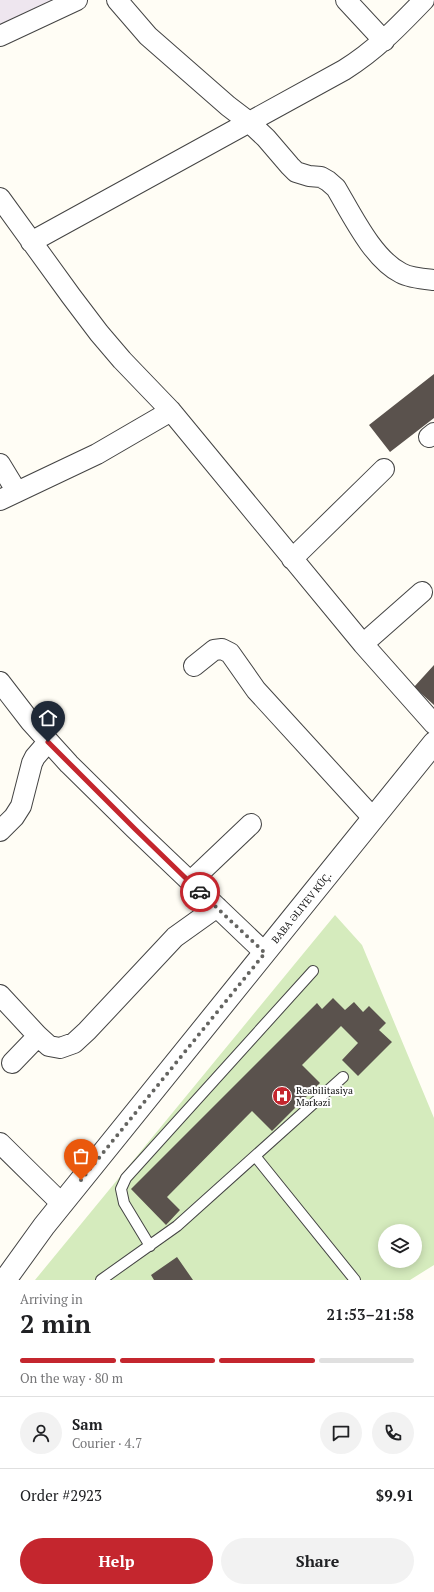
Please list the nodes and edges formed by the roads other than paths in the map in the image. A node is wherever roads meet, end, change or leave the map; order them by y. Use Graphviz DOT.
graph roads {
  1 [pos="77,0"];
  2 [pos="116,0"];
  3 [pos="346,0"];
  4 [pos="425,0"];
  5 [pos="434,14"];
  6 [pos="0,36"];
  7 [pos="384,41"];
  8 [pos="249,122"];
  9 [pos="0,198"];
  10 [pos="31,242"];
  11 [pos="434,280"];
  12 [pos="171,411"];
  13 [pos="0,464"];
  14 [pos="384,469"];
  15 [pos="8,496"];
  16 [pos="292,559"];
  17 [pos="422,592"];
  18 [pos="364,644"];
  19 [pos="194,666"];
  20 [pos="0,682"];
  21 [pos="434,724"];
  22 [pos="48,742"];
  23 [pos="434,743"];
  24 [pos="373,818"];
  25 [pos="251,824"];
  26 [pos="0,832"];
  27 [pos="190,882"];
  28 [pos="217,907"];
  29 [pos="265,953"];
  30 [pos="312,971"];
  31 [pos="0,995"];
  32 [pos="38,1036"];
  33 [pos="12,1063"];
  34 [pos="343,1077"];
  35 [pos="2,1150"];
  36 [pos="254,1156"];
  37 [pos="62,1204"];
  38 [pos="150,1246"];
  39 [pos="5,1280"];
  40 [pos="101,1280"];
  41 [pos="354,1280"];
  1 -- 6 [label="street"];
  2 -- 8 [label="street"];
  3 -- 7 [label="street"];
  4 -- 5 [label="street"];
  4 -- 7 [label="street"];
  7 -- 8 [label="street"];
  8 -- 10 [label="street"];
  8 -- 11 [label="street"];
  9 -- 10 [label="street"];
  10 -- 12 [label="street"];
  12 -- 15 [label="street"];
  12 -- 16 [label="street"];
  13 -- 15 [label="street"];
  14 -- 16 [label="street"];
  16 -- 18 [label="street"];
  17 -- 18 [label="street"];
  18 -- 21 [label="street"];
  19 -- 24 [label="street"];
  20 -- 22 [label="street"];
  22 -- 26 [label="street"];
  22 -- 27 [label="street"];
  23 -- 24 [label="street, BABA ƏLIYEV KÜÇ."];
  24 -- 29 [label="street, BABA ƏLIYEV KÜÇ."];
  25 -- 27 [label="street"];
  27 -- 28 [label="street"];
  28 -- 29 [label="street"];
  28 -- 32 [label="street"];
  29 -- 37 [label="street, BABA ƏLIYEV KÜÇ."];
  30 -- 38 [label="lane"];
  31 -- 32 [label="street"];
  32 -- 33 [label="street"];
  34 -- 36 [label="lane"];
  35 -- 37 [label="street"];
  36 -- 38 [label="lane"];
  36 -- 41 [label="lane"];
  37 -- 39 [label="street, BABA ƏLIYEV KÜÇ."];
  38 -- 40 [label="lane"];
}
